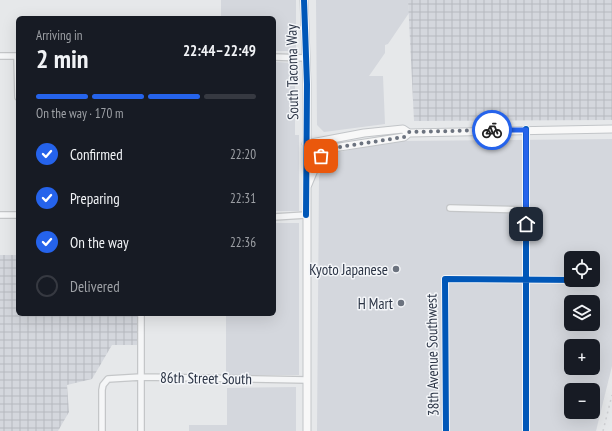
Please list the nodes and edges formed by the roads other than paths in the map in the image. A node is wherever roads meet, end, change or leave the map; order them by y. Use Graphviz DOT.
graph roads {
  1 [pos="304,0"];
  2 [pos="0,56"];
  3 [pos="16,56"];
  4 [pos="276,57"];
  5 [pos="306,58"];
  6 [pos="526,130"];
  7 [pos="612,130"];
  8 [pos="409,132"];
  9 [pos="306,144"];
  10 [pos="333,148"];
  11 [pos="306,191"];
  12 [pos="450,208"];
  13 [pos="526,210"];
  14 [pos="0,215"];
  15 [pos="16,215"];
  16 [pos="306,215"];
  17 [pos="276,217"];
  18 [pos="526,280"];
  19 [pos="564,280"];
  20 [pos="141,316"];
  21 [pos="141,377"];
  22 [pos="307,380"];
  23 [pos="102,431"];
  24 [pos="141,431"];
  25 [pos="307,431"];
  26 [pos="446,431"];
  27 [pos="526,431"];
  1 -- 5 [label="main road, South Tacoma Way"];
  2 -- 3 [label="street"];
  4 -- 5 [label="street"];
  5 -- 9 [label="main road, South Tacoma Way"];
  6 -- 7 [label="main road"];
  6 -- 8 [label="main road"];
  6 -- 13 [label="street"];
  8 -- 9 [label="main road"];
  8 -- 10 [label="main road"];
  9 -- 10 [label="main road"];
  9 -- 11 [label="main road, South Tacoma Way"];
  10 -- 11 [label="main road"];
  11 -- 16 [label="main road, South Tacoma Way"];
  12 -- 13 [label="street"];
  13 -- 18 [label="street"];
  14 -- 15 [label="street"];
  16 -- 17 [label="street"];
  16 -- 22 [label="main road, South Tacoma Way"];
  18 -- 19 [label="street"];
  18 -- 26 [label="street, 38th Avenue Southwest"];
  18 -- 27 [label="street"];
  20 -- 21 [label="street"];
  21 -- 22 [label="street, 86th Street South"];
  21 -- 23 [label="street, 86th Street South"];
  21 -- 24 [label="street"];
  22 -- 25 [label="main road, South Tacoma Way"];
}
